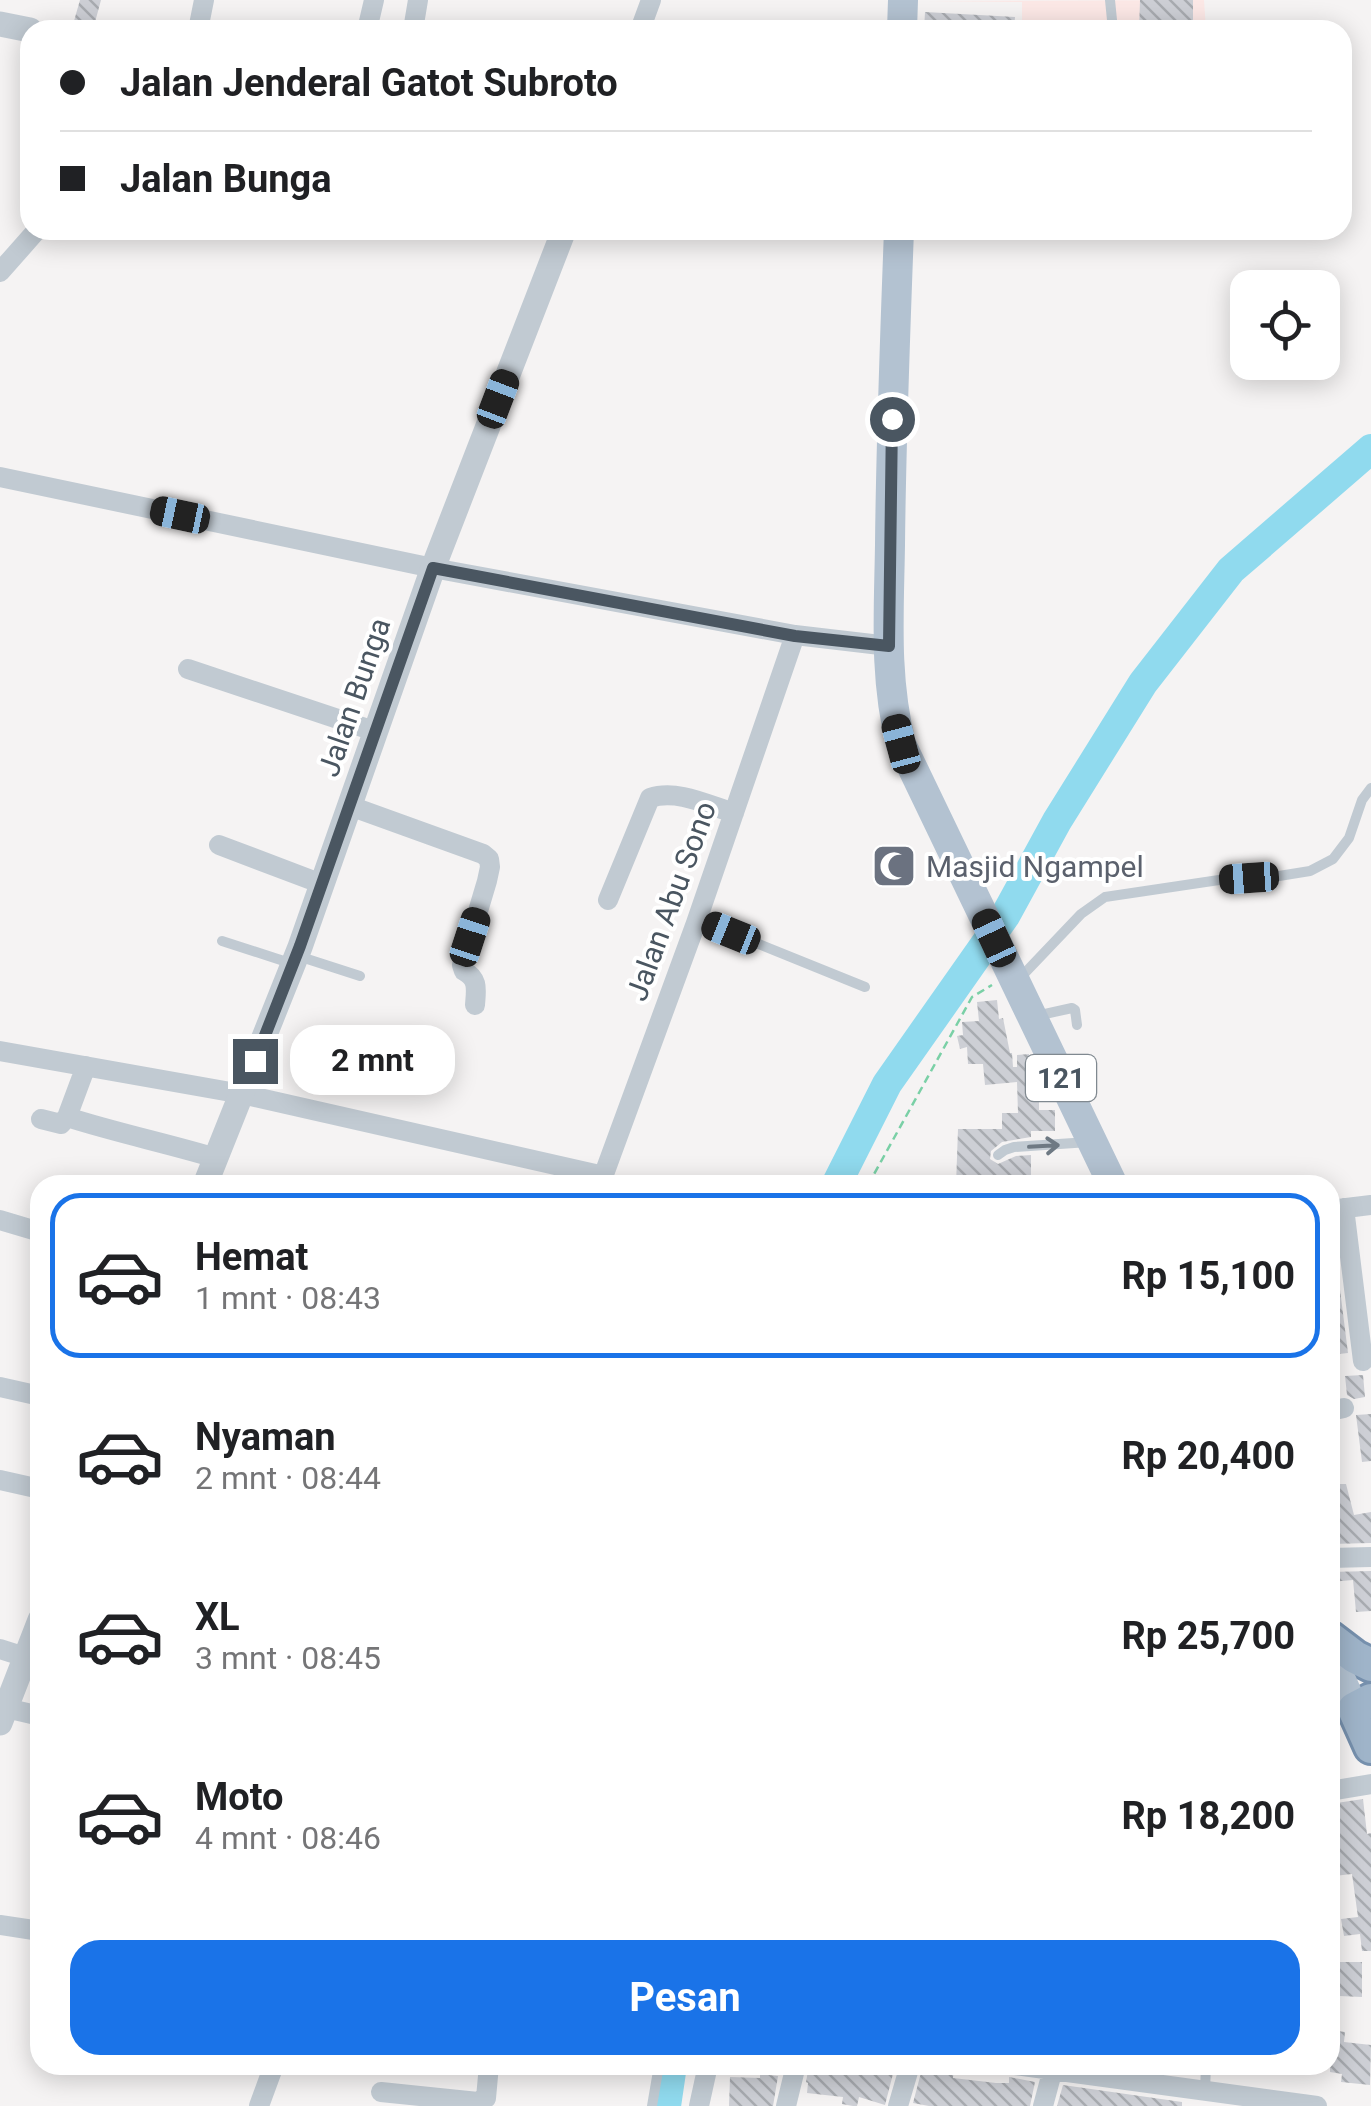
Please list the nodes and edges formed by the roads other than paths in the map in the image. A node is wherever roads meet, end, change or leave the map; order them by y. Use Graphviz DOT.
graph roads {
  1 [pos="28,240"];
  2 [pos="560,240"];
  3 [pos="892,240"];
  4 [pos="0,272"];
  5 [pos="0,476"];
  6 [pos="433,568"];
  7 [pos="795,636"];
  8 [pos="889,646"];
  9 [pos="188,669"];
  10 [pos="377,732"];
  11 [pos="1371,788"];
  12 [pos="350,806"];
  13 [pos="734,813"];
  14 [pos="219,845"];
  15 [pos="322,884"];
  16 [pos="608,900"];
  17 [pos="697,919"];
  18 [pos="222,941"];
  19 [pos="295,960"];
  20 [pos="360,976"];
  21 [pos="1011,977"];
  22 [pos="864,987"];
  23 [pos="475,1005"];
  24 [pos="1030,1016"];
  25 [pos="1077,1025"];
  26 [pos="0,1051"];
  27 [pos="86,1066"];
  28 [pos="242,1094"];
  29 [pos="68,1117"];
  30 [pos="41,1119"];
  31 [pos="1092,1141"];
  32 [pos="998,1155"];
  33 [pos="216,1158"];
  34 [pos="209,1175"];
  35 [pos="581,1175"];
  36 [pos="604,1175"];
  37 [pos="1108,1175"];
  38 [pos="1371,1205"];
  39 [pos="1340,1209"];
  40 [pos="0,1220"];
  41 [pos="1340,1227"];
  42 [pos="30,1229"];
  43 [pos="1363,1362"];
  44 [pos="0,1386"];
  45 [pos="30,1394"];
  46 [pos="0,1480"];
  47 [pos="30,1487"];
  48 [pos="1340,1558"];
  49 [pos="1371,1558"];
  50 [pos="30,1645"];
  51 [pos="1340,1646"];
  52 [pos="0,1649"];
  53 [pos="25,1657"];
  54 [pos="1371,1665"];
  55 [pos="1340,1671"];
  56 [pos="1363,1704"];
  57 [pos="3,1715"];
  58 [pos="30,1716"];
  59 [pos="1371,1747"];
  60 [pos="1371,1784"];
  61 [pos="1340,1789"];
  62 [pos="0,1925"];
  63 [pos="30,1930"];
  64 [pos="270,2075"];
  65 [pos="488,2075"];
  66 [pos="657,2075"];
  67 [pos="706,2075"];
  68 [pos="794,2075"];
  69 [pos="907,2075"];
  70 [pos="1051,2075"];
  71 [pos="1099,2075"];
  72 [pos="1206,2075"];
  73 [pos="1205,2091"];
  74 [pos="380,2092"];
  75 [pos="259,2106"];
  76 [pos="652,2106"];
  77 [pos="699,2106"];
  78 [pos="786,2106"];
  79 [pos="898,2106"];
  80 [pos="1043,2106"];
  81 [pos="1317,2106"];
  1 -- 4 [label="street"];
  2 -- 6 [label="street, Jalan Bunga"];
  3 -- 8 [label="main road, 121"];
  5 -- 6 [label="street"];
  6 -- 7 [label="street"];
  6 -- 10 [label="street, Jalan Bunga"];
  7 -- 8 [label="street"];
  7 -- 13 [label="street, Jalan Abu Sono"];
  8 -- 21 [label="main road, 121"];
  9 -- 10 [label="street"];
  10 -- 12 [label="street, Jalan Bunga"];
  11 -- 21 [label="lane"];
  12 -- 15 [label="street, Jalan Bunga"];
  12 -- 23 [label="street"];
  13 -- 16 [label="street"];
  13 -- 17 [label="street, Jalan Abu Sono"];
  14 -- 15 [label="street"];
  15 -- 19 [label="street, Jalan Bunga"];
  17 -- 22 [label="lane"];
  17 -- 36 [label="street, Jalan Abu Sono"];
  18 -- 19 [label="lane"];
  19 -- 20 [label="lane"];
  19 -- 28 [label="street, Jalan Bunga"];
  21 -- 24 [label="main road, 121"];
  24 -- 25 [label="lane"];
  24 -- 31 [label="main road, 121"];
  26 -- 27 [label="street"];
  27 -- 28 [label="street"];
  27 -- 29 [label="street"];
  28 -- 33 [label="street, Jalan Bunga"];
  28 -- 35 [label="street"];
  29 -- 30 [label="street"];
  29 -- 33 [label="street"];
  32 -- 31 [label="lane, one-way"];
  31 -- 37 [label="main road, 121"];
  33 -- 34 [label="street, Jalan Bunga"];
  38 -- 39 [label="street"];
  40 -- 42 [label="street"];
  41 -- 43 [label="street"];
  44 -- 45 [label="street"];
  46 -- 47 [label="street"];
  48 -- 49 [label="street"];
  50 -- 53 [label="street"];
  51 -- 54 [label="highway"];
  52 -- 53 [label="street"];
  53 -- 57 [label="street"];
  55 -- 56 [label="main road"];
  56 -- 59 [label="highway"];
  57 -- 58 [label="street"];
  60 -- 61 [label="street"];
  62 -- 63 [label="street"];
  64 -- 75 [label="street"];
  65 -- 74 [label="street"];
  66 -- 76 [label="lane"];
  67 -- 77 [label="street"];
  68 -- 78 [label="street"];
  69 -- 79 [label="street"];
  70 -- 80 [label="street"];
  71 -- 73 [label="street"];
  72 -- 73 [label="lane"];
  73 -- 81 [label="street"];
}
